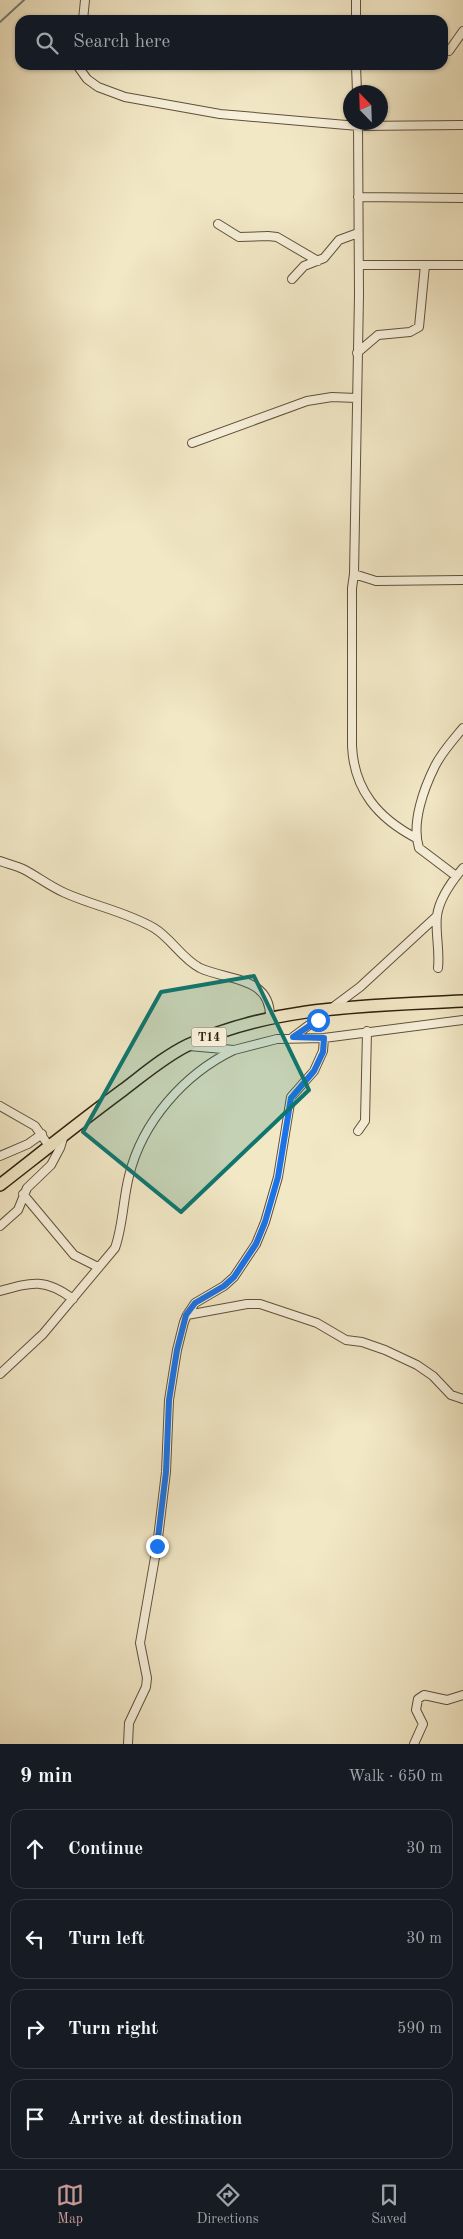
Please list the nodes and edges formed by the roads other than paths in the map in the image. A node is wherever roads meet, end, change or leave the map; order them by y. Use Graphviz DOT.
graph roads {
  1 [pos="85,0"];
  2 [pos="356,0"];
  3 [pos="84,15"];
  4 [pos="356,15"];
  5 [pos="463,31"];
  6 [pos="449,51"];
  7 [pos="81,70"];
  8 [pos="356,70"];
  9 [pos="357,85"];
  10 [pos="343,123"];
  11 [pos="388,124"];
  12 [pos="463,125"];
  13 [pos="358,130"];
  14 [pos="358,197"];
  15 [pos="463,198"];
  16 [pos="218,224"];
  17 [pos="358,233"];
  18 [pos="318,260"];
  19 [pos="358,265"];
  20 [pos="425,265"];
  21 [pos="463,265"];
  22 [pos="292,279"];
  23 [pos="357,353"];
  24 [pos="356,398"];
  25 [pos="192,443"];
  26 [pos="354,574"];
  27 [pos="463,580"];
  28 [pos="463,728"];
  29 [pos="416,838"];
  30 [pos="0,861"];
  31 [pos="463,868"];
  32 [pos="456,876"];
  33 [pos="437,916"];
  34 [pos="438,968"];
  35 [pos="463,1002"];
  36 [pos="331,1008"];
  37 [pos="270,1018"];
  38 [pos="463,1020"];
  39 [pos="367,1031"];
  40 [pos="293,1037"];
  41 [pos="324,1038"];
  42 [pos="187,1046"];
  43 [pos="234,1050"];
  44 [pos="0,1106"];
  45 [pos="358,1131"];
  46 [pos="42,1134"];
  47 [pos="64,1135"];
  48 [pos="49,1146"];
  49 [pos="0,1156"];
  50 [pos="0,1185"];
  51 [pos="23,1194"];
  52 [pos="0,1226"];
  53 [pos="98,1267"];
  54 [pos="0,1291"];
  55 [pos="73,1299"];
  56 [pos="186,1315"];
  57 [pos="0,1374"];
  58 [pos="463,1400"];
  59 [pos="463,1695"];
  60 [pos="128,1744"];
  61 [pos="414,1744"];
  1 -- 3 [label="street"];
  2 -- 4 [label="street"];
  5 -- 6 [label="street"];
  7 -- 10 [label="street"];
  8 -- 9 [label="street"];
  11 -- 12 [label="street"];
  13 -- 14 [label="street"];
  14 -- 15 [label="street"];
  14 -- 17 [label="street"];
  16 -- 18 [label="street"];
  17 -- 18 [label="street"];
  17 -- 19 [label="street"];
  18 -- 22 [label="street"];
  19 -- 20 [label="street"];
  19 -- 23 [label="street"];
  20 -- 21 [label="street"];
  20 -- 23 [label="street"];
  23 -- 24 [label="street"];
  24 -- 25 [label="street"];
  24 -- 26 [label="street"];
  26 -- 27 [label="street"];
  26 -- 29 [label="street"];
  28 -- 29 [label="street"];
  29 -- 32 [label="street"];
  30 -- 37 [label="street"];
  31 -- 32 [label="street"];
  32 -- 33 [label="street"];
  33 -- 34 [label="street"];
  33 -- 36 [label="street"];
  35 -- 36 [label="highway, T14"];
  36 -- 37 [label="highway, T14"];
  36 -- 40 [label="street"];
  37 -- 42 [label="highway, T14"];
  38 -- 39 [label="street"];
  39 -- 41 [label="street"];
  39 -- 45 [label="street"];
  40 -- 41 [label="street"];
  40 -- 43 [label="street"];
  41 -- 56 [label="street"];
  42 -- 43 [label="street"];
  42 -- 47 [label="highway, T14"];
  43 -- 53 [label="street"];
  44 -- 46 [label="street"];
  46 -- 48 [label="street"];
  46 -- 49 [label="street"];
  47 -- 48 [label="highway, T14"];
  47 -- 51 [label="street"];
  48 -- 50 [label="highway, T14"];
  51 -- 52 [label="street"];
  51 -- 53 [label="street"];
  53 -- 55 [label="street"];
  54 -- 55 [label="street"];
  55 -- 57 [label="street"];
  56 -- 58 [label="street"];
  56 -- 60 [label="street"];
  59 -- 61 [label="street"];
}
